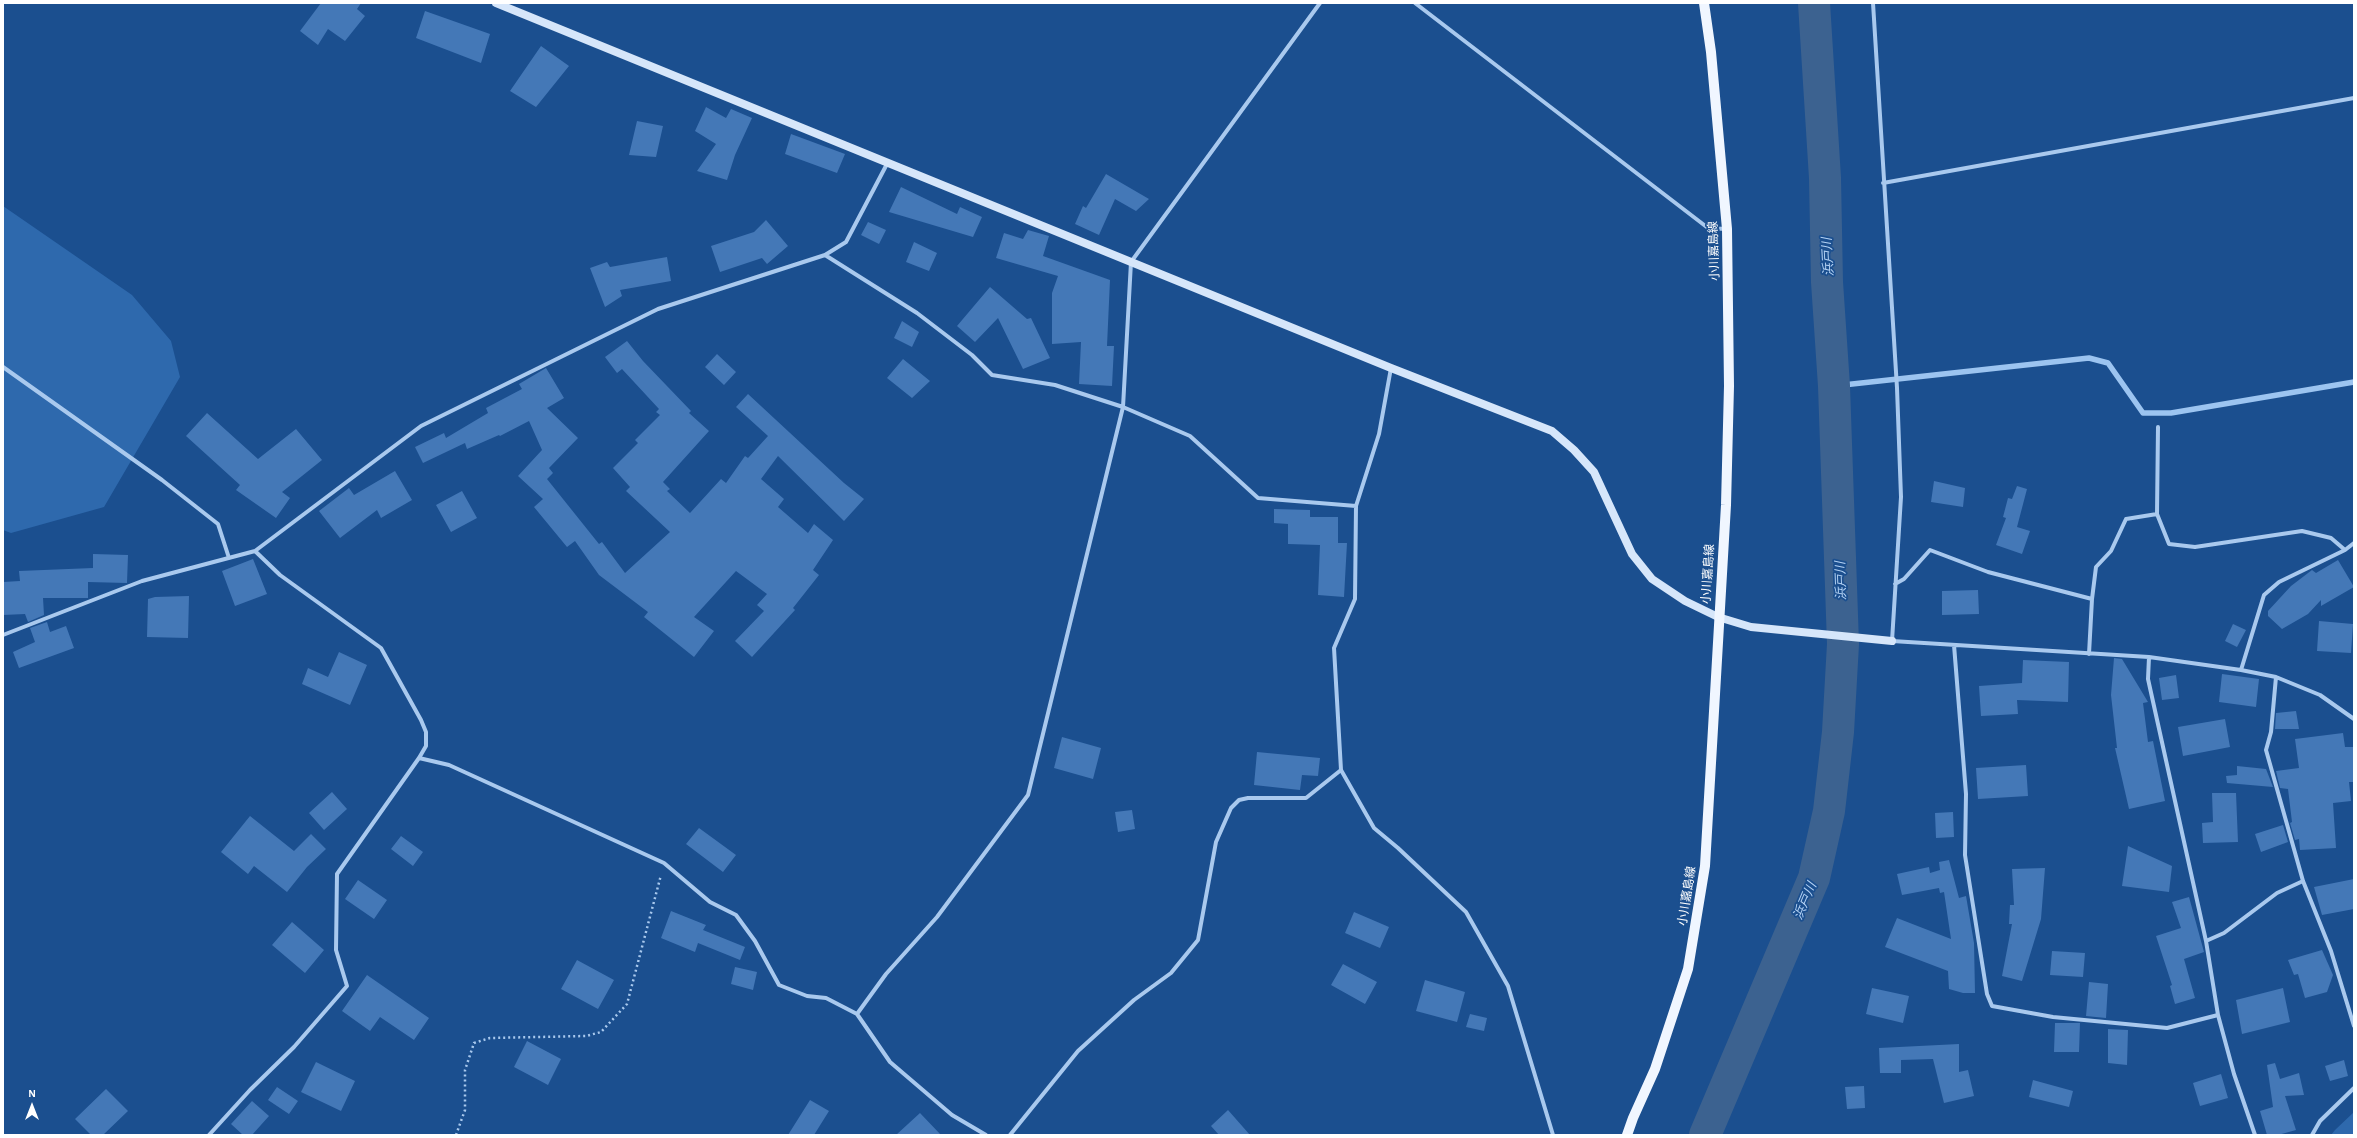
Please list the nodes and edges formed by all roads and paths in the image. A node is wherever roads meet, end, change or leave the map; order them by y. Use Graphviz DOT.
graph roads {
  1 [pos="496,3"];
  2 [pos="1320,3"];
  3 [pos="1415,3"];
  4 [pos="1704,3"];
  5 [pos="1873,3"];
  6 [pos="2354,98"];
  7 [pos="888,162"];
  8 [pos="1883,183"];
  9 [pos="1727,229"];
  10 [pos="825,255"];
  11 [pos="1131,262"];
  12 [pos="3,367"];
  13 [pos="1391,368"];
  14 [pos="1123,407"];
  15 [pos="2158,427"];
  16 [pos="1356,506"];
  17 [pos="2157,514"];
  18 [pos="2354,543"];
  19 [pos="2345,550"];
  20 [pos="255,551"];
  21 [pos="229,558"];
  22 [pos="1895,584"];
  23 [pos="2092,599"];
  24 [pos="1718,617"];
  25 [pos="3,635"];
  26 [pos="1892,640"];
  27 [pos="1954,645"];
  28 [pos="2089,654"];
  29 [pos="2149,657"];
  30 [pos="2241,670"];
  31 [pos="2276,677"];
  32 [pos="2354,719"];
  33 [pos="419,758"];
  34 [pos="1341,770"];
  35 [pos="664,863"];
  36 [pos="2303,881"];
  37 [pos="2206,941"];
  38 [pos="857,1014"];
  39 [pos="2218,1014"];
  40 [pos="2354,1026"];
  41 [pos="2354,1088"];
  42 [pos="209,1135"];
  43 [pos="456,1135"];
  44 [pos="986,1135"];
  45 [pos="1010,1135"];
  46 [pos="1553,1135"];
  47 [pos="1627,1135"];
  48 [pos="2256,1135"];
  49 [pos="2312,1135"];
  1 -- 7 [label="street"];
  2 -- 11 [label="street"];
  3 -- 9 [label="street"];
  4 -- 9 [label="main road, 小川嘉島線"];
  5 -- 8 [label="street"];
  6 -- 8 [label="street"];
  7 -- 10 [label="street"];
  7 -- 11 [label="street"];
  8 -- 22 [label="street"];
  9 -- 24 [label="main road, 小川嘉島線"];
  10 -- 14 [label="street"];
  10 -- 20 [label="street"];
  11 -- 13 [label="street"];
  11 -- 14 [label="street"];
  12 -- 21 [label="street"];
  13 -- 16 [label="street"];
  13 -- 24 [label="street"];
  14 -- 16 [label="street"];
  14 -- 38 [label="street"];
  15 -- 17 [label="street"];
  16 -- 34 [label="street"];
  17 -- 19 [label="street"];
  17 -- 23 [label="street"];
  18 -- 19 [label="street"];
  19 -- 30 [label="street"];
  20 -- 21 [label="street"];
  20 -- 33 [label="street"];
  21 -- 25 [label="street"];
  22 -- 23 [label="street"];
  22 -- 26 [label="street"];
  23 -- 28 [label="street"];
  24 -- 26 [label="street"];
  24 -- 47 [label="main road, 小川嘉島線"];
  26 -- 27 [label="street"];
  27 -- 28 [label="street"];
  27 -- 39 [label="street"];
  28 -- 29 [label="street"];
  29 -- 30 [label="street"];
  29 -- 37 [label="street"];
  30 -- 31 [label="street"];
  31 -- 32 [label="street"];
  31 -- 36 [label="street"];
  33 -- 35 [label="street"];
  33 -- 42 [label="street"];
  34 -- 45 [label="street"];
  34 -- 46 [label="street"];
  35 -- 38 [label="street"];
  35 -- 43 [label="path"];
  36 -- 37 [label="street"];
  36 -- 40 [label="street"];
  37 -- 39 [label="street"];
  38 -- 44 [label="street"];
  39 -- 48 [label="street"];
  41 -- 49 [label="street"];
}
